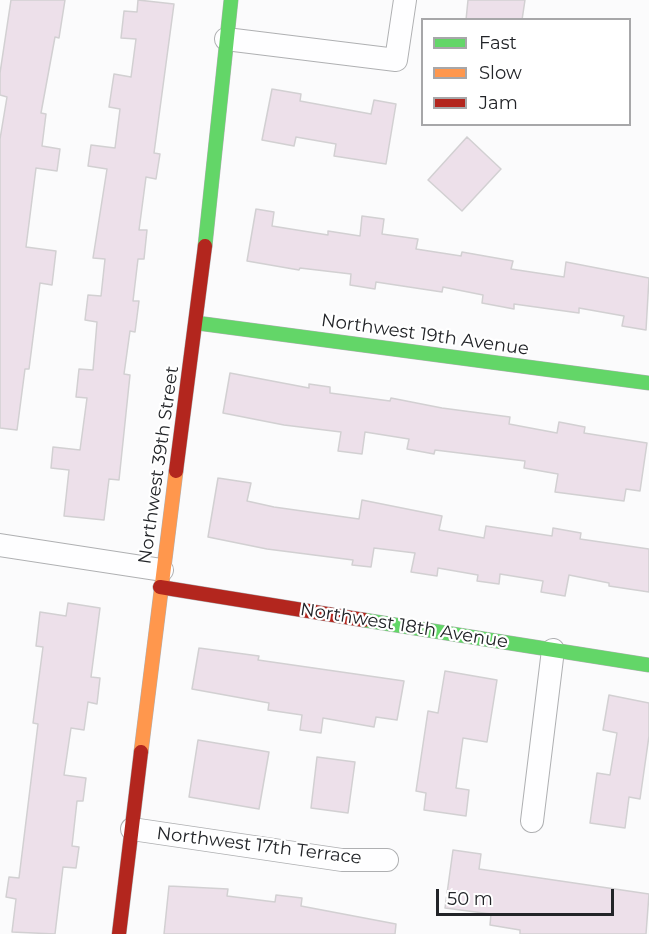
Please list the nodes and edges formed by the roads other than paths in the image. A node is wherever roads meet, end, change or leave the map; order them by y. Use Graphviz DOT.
graph roads {
  1 [pos="231,0"];
  2 [pos="405,0"];
  3 [pos="226,39"];
  4 [pos="197,323"];
  5 [pos="649,383"];
  6 [pos="0,546"];
  7 [pos="161,579"];
  8 [pos="553,650"];
  9 [pos="649,665"];
  10 [pos="532,821"];
  11 [pos="132,829"];
  12 [pos="387,860"];
  13 [pos="119,934"];
  1 -- 3 [label="street, Northwest 39th Street"];
  2 -- 3 [label="street"];
  3 -- 4 [label="street, Northwest 39th Street"];
  4 -- 5 [label="street, Northwest 19th Avenue"];
  4 -- 7 [label="street, Northwest 39th Street"];
  6 -- 7 [label="street, Northwest 18th Avenue"];
  7 -- 8 [label="street, Northwest 18th Avenue"];
  7 -- 11 [label="street, Northwest 39th Street"];
  8 -- 9 [label="street, Northwest 18th Avenue"];
  8 -- 10 [label="street"];
  11 -- 12 [label="street, Northwest 17th Terrace"];
  11 -- 13 [label="street, Northwest 39th Street"];
}
